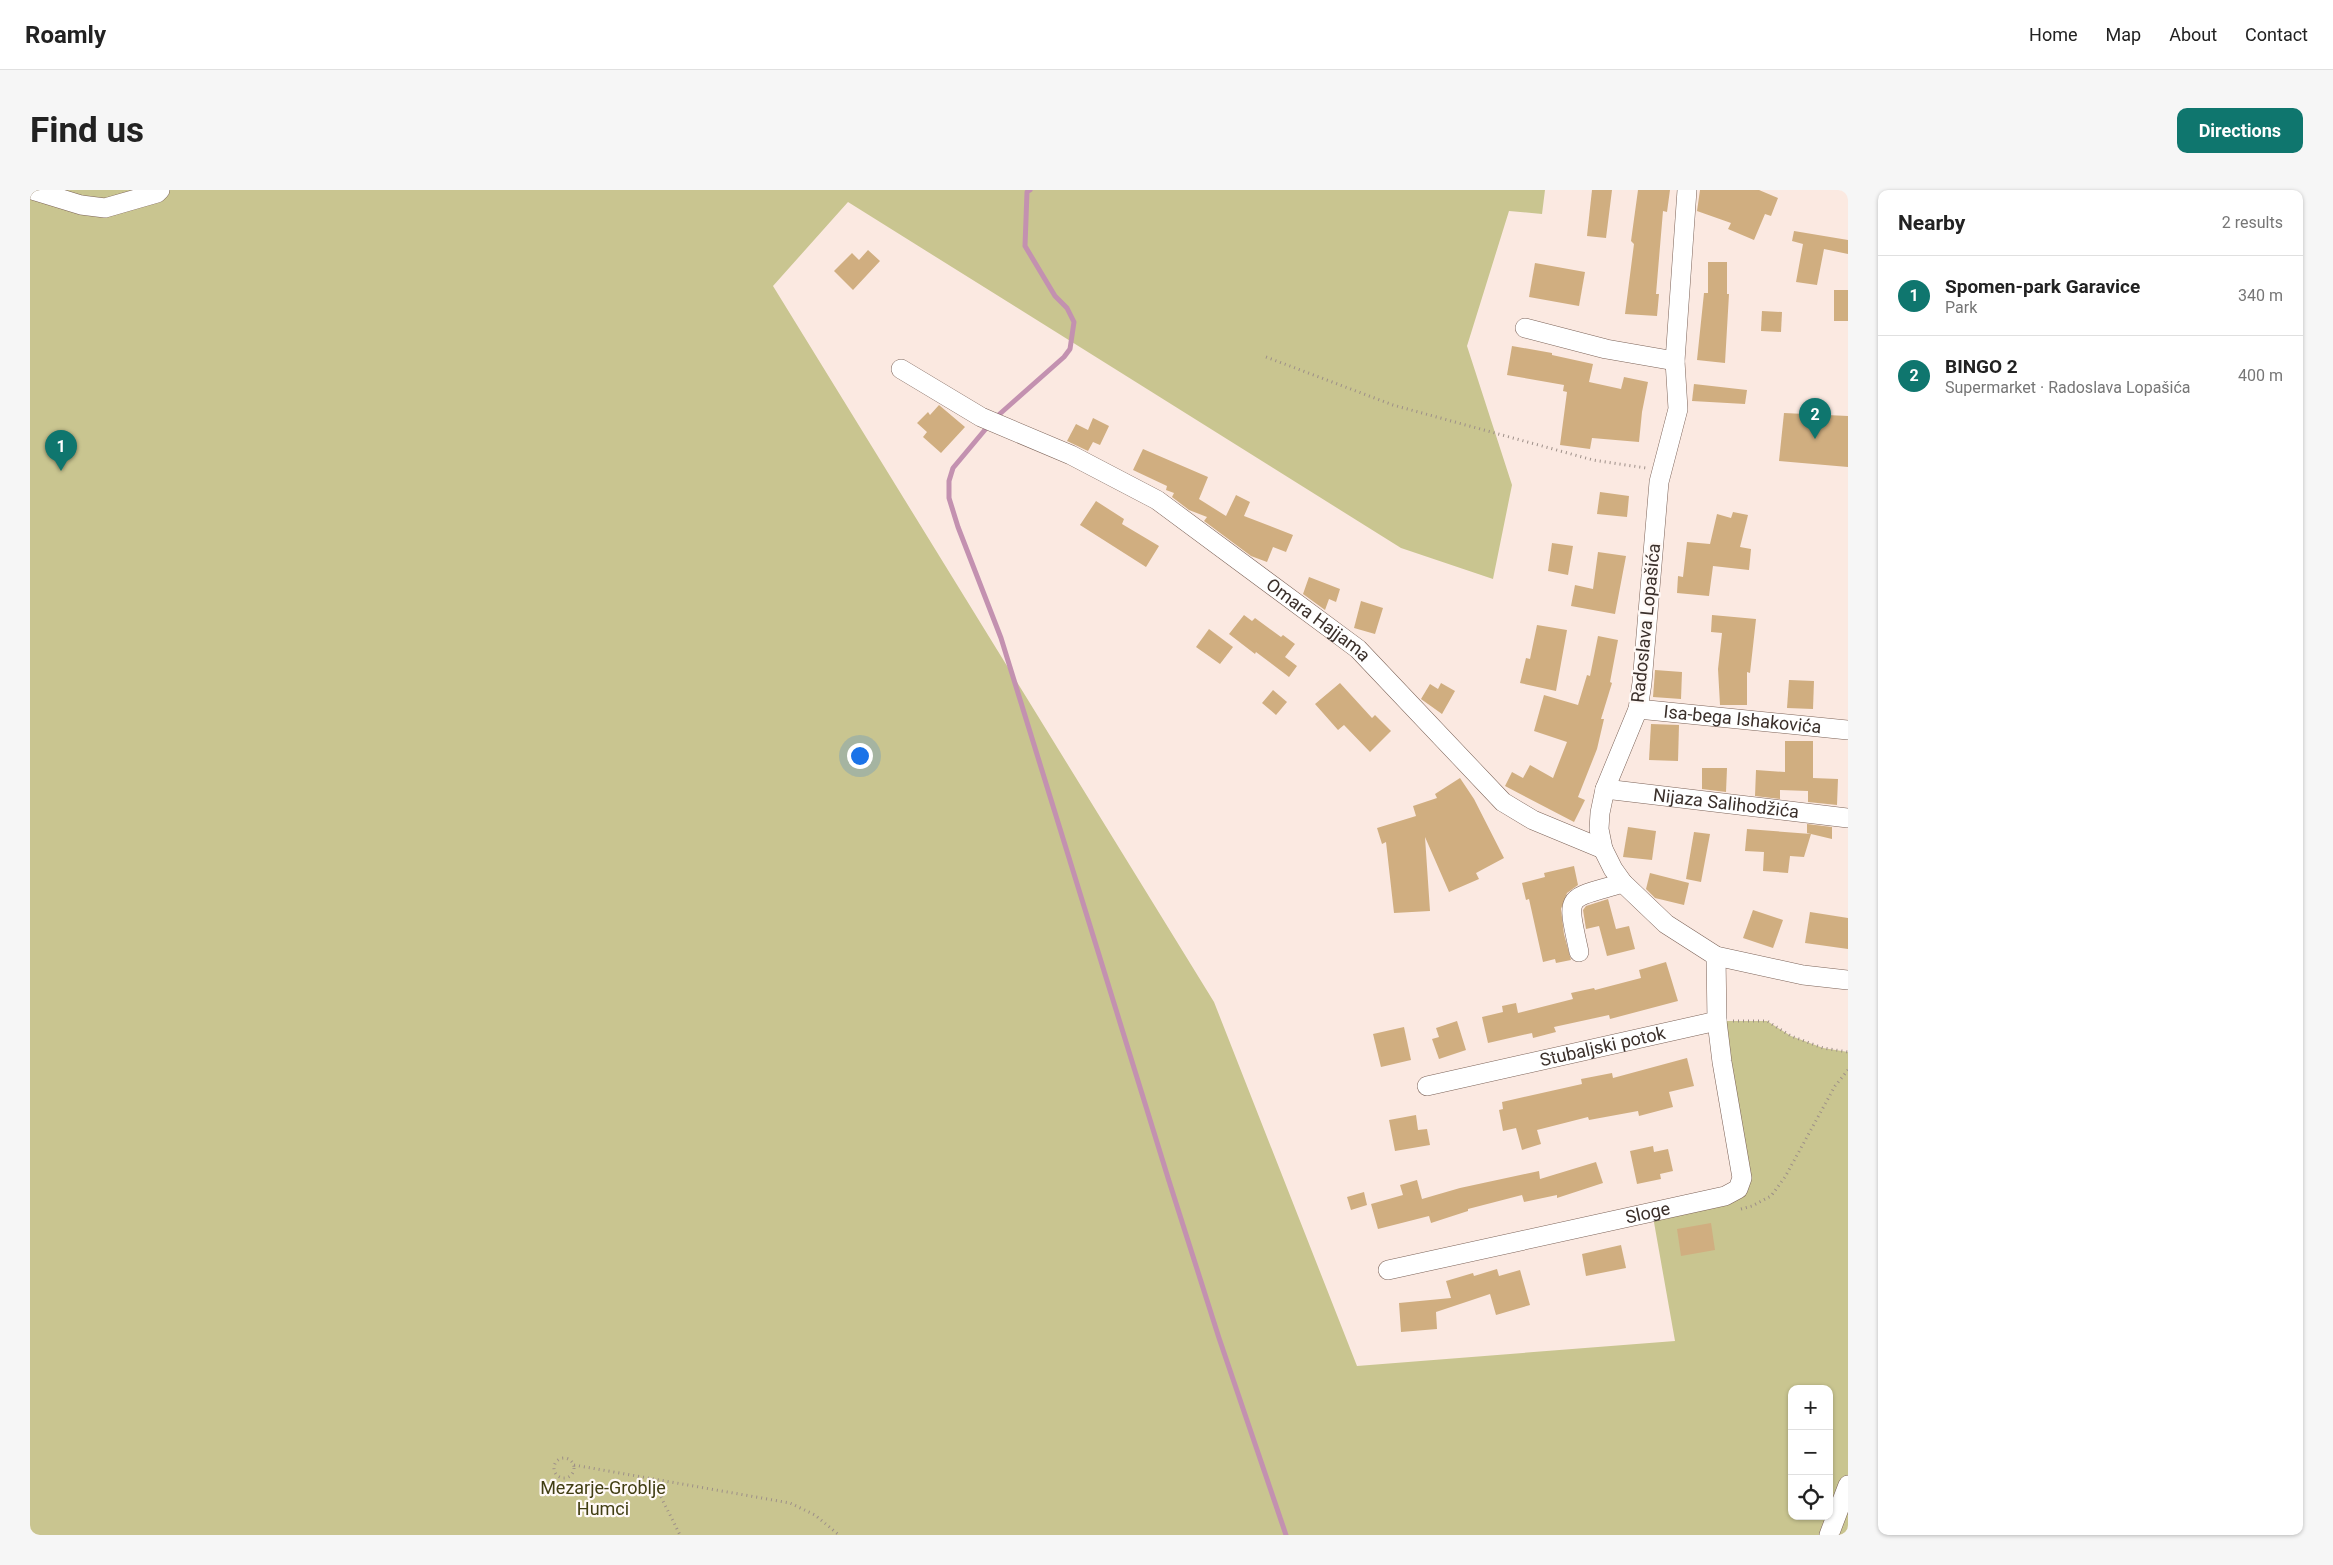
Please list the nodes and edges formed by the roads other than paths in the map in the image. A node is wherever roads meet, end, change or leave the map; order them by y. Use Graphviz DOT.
graph roads {
  1 [pos="32,190"];
  2 [pos="160,190"];
  3 [pos="1687,190"];
  4 [pos="1525,328"];
  5 [pos="1675,361"];
  6 [pos="901,369"];
  7 [pos="1638,709"];
  8 [pos="1848,730"];
  9 [pos="1605,789"];
  10 [pos="1848,818"];
  11 [pos="1603,849"];
  12 [pos="1623,883"];
  13 [pos="1579,952"];
  14 [pos="1716,956"];
  15 [pos="1848,980"];
  16 [pos="1717,1021"];
  17 [pos="1426,1086"];
  18 [pos="1388,1270"];
  19 [pos="1848,1486"];
  20 [pos="1829,1535"];
  1 -- 2 [label="street"];
  3 -- 5 [label="street, Radoslava Lopašića"];
  4 -- 5 [label="street"];
  5 -- 7 [label="street, Radoslava Lopašića"];
  6 -- 11 [label="street, Omara Hajjama"];
  7 -- 8 [label="street, Isa-bega Ishakovića"];
  7 -- 9 [label="street, Radoslava Lopašića"];
  9 -- 10 [label="street, Nijaza Salihodžića"];
  9 -- 11 [label="street, Radoslava Lopašića"];
  11 -- 12 [label="street, Radoslava Lopašića"];
  12 -- 13 [label="street"];
  12 -- 14 [label="street, Radoslava Lopašića"];
  14 -- 15 [label="street, Radoslava Lopašića"];
  14 -- 16 [label="street"];
  16 -- 17 [label="street, Stubaljski potok"];
  16 -- 18 [label="street, Sloge"];
  19 -- 20 [label="street"];
}
